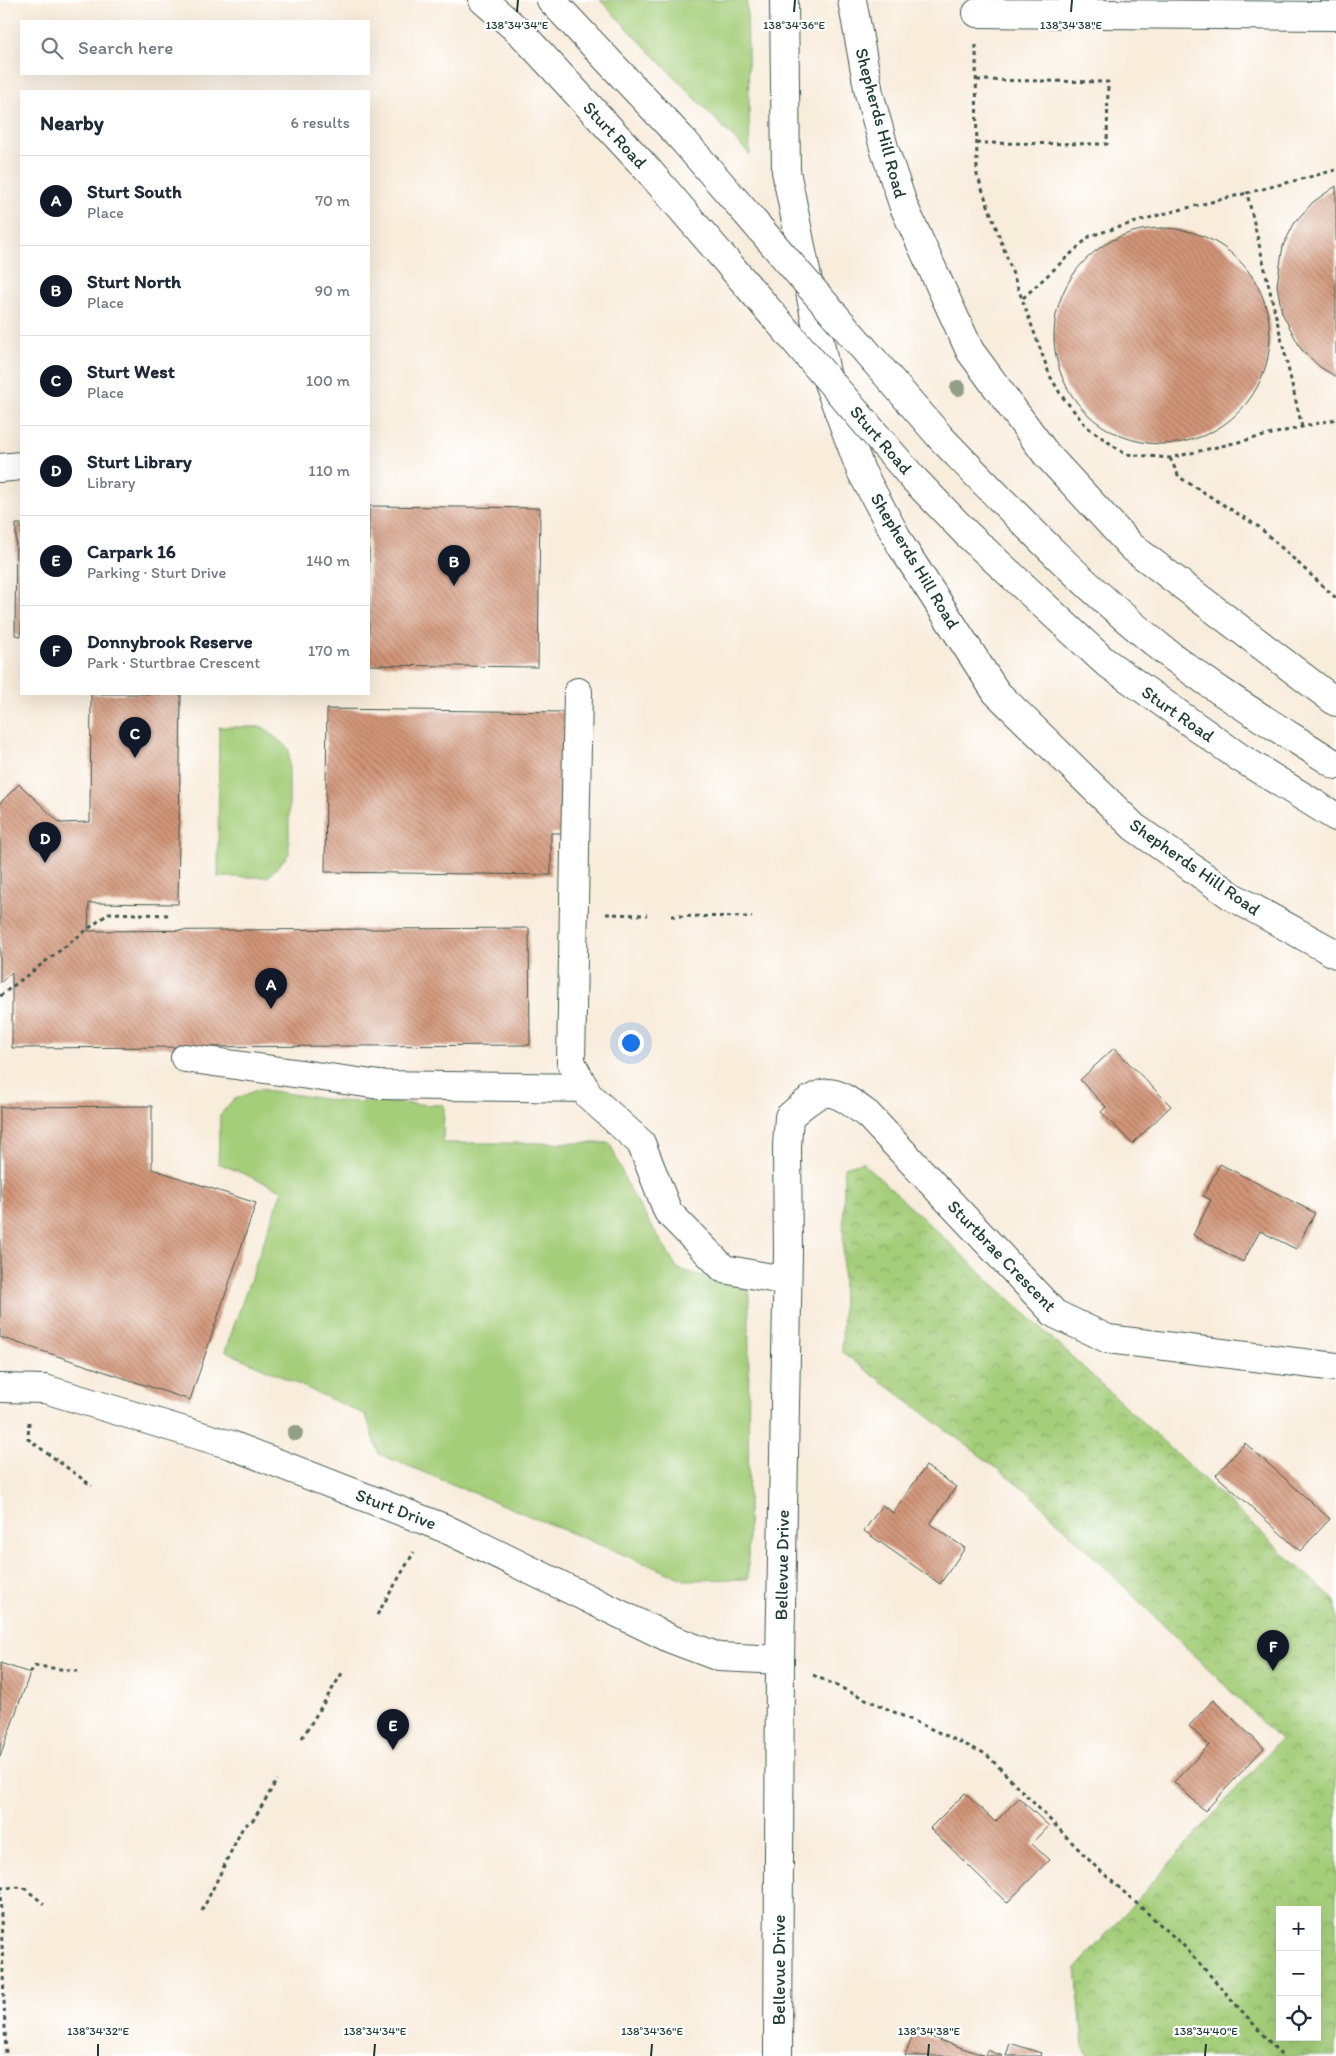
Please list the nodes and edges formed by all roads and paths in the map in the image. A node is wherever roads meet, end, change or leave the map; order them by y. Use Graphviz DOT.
graph roads {
  1 [pos="482,0"];
  2 [pos="551,0"];
  3 [pos="784,0"];
  4 [pos="852,0"];
  5 [pos="1139,7"];
  6 [pos="976,13"];
  7 [pos="1336,16"];
  8 [pos="976,80"];
  9 [pos="976,143"];
  10 [pos="1336,170"];
  11 [pos="1247,193"];
  12 [pos="1023,298"];
  13 [pos="1336,419"];
  14 [pos="1302,427"];
  15 [pos="1170,458"];
  16 [pos="20,466"];
  17 [pos="0,468"];
  18 [pos="1336,598"];
  19 [pos="578,692"];
  20 [pos="1336,702"];
  21 [pos="1336,765"];
  22 [pos="1336,817"];
  23 [pos="603,913"];
  24 [pos="170,915"];
  25 [pos="647,915"];
  26 [pos="671,916"];
  27 [pos="752,917"];
  28 [pos="1336,954"];
  29 [pos="0,996"];
  30 [pos="185,1058"];
  31 [pos="584,1088"];
  32 [pos="823,1092"];
  33 [pos="787,1280"];
  34 [pos="1336,1367"];
  35 [pos="0,1388"];
  36 [pos="31,1389"];
  37 [pos="92,1486"];
  38 [pos="407,1548"];
  39 [pos="377,1615"];
  40 [pos="780,1660"];
  41 [pos="344,1670"];
  42 [pos="78,1671"];
  43 [pos="30,1673"];
  44 [pos="302,1738"];
  45 [pos="277,1780"];
  46 [pos="0,1888"];
  47 [pos="44,1904"];
  48 [pos="202,1910"];
  49 [pos="1,1932"];
  50 [pos="6,2056"];
  51 [pos="778,2056"];
  52 [pos="1282,2056"];
  1 -- 22 [label="main road, Sturt Road, bridge"];
  2 -- 21 [label="main road, bridge"];
  3 -- 28 [label="main road, Shepherds Hill Road"];
  4 -- 20 [label="main road, Shepherds Hill Road"];
  5 -- 6 [label="main road"];
  5 -- 7 [label="main road"];
  6 -- 8 [label="path"];
  8 -- 9 [label="path"];
  8 -- 9 [label="path"];
  9 -- 12 [label="path"];
  10 -- 11 [label="path"];
  11 -- 12 [label="path"];
  11 -- 14 [label="path"];
  12 -- 15 [label="path"];
  13 -- 14 [label="path"];
  14 -- 15 [label="path"];
  15 -- 18 [label="path"];
  16 -- 17 [label="main road"];
  19 -- 31 [label="main road"];
  23 -- 25 [label="path"];
  24 -- 29 [label="path"];
  26 -- 27 [label="path"];
  30 -- 31 [label="main road"];
  31 -- 33 [label="main road"];
  32 -- 33 [label="main road, Bellevue Drive"];
  32 -- 34 [label="main road, Sturtbrae Crescent"];
  33 -- 40 [label="main road, Bellevue Drive"];
  35 -- 36 [label="main road, Sturt Drive"];
  36 -- 37 [label="path"];
  36 -- 40 [label="main road, Sturt Drive"];
  38 -- 39 [label="path"];
  40 -- 51 [label="main road, Bellevue Drive"];
  40 -- 52 [label="path"];
  41 -- 44 [label="path"];
  42 -- 43 [label="path"];
  45 -- 48 [label="path"];
  46 -- 47 [label="path"];
  46 -- 49 [label="path"];
  49 -- 50 [label="path"];
}
